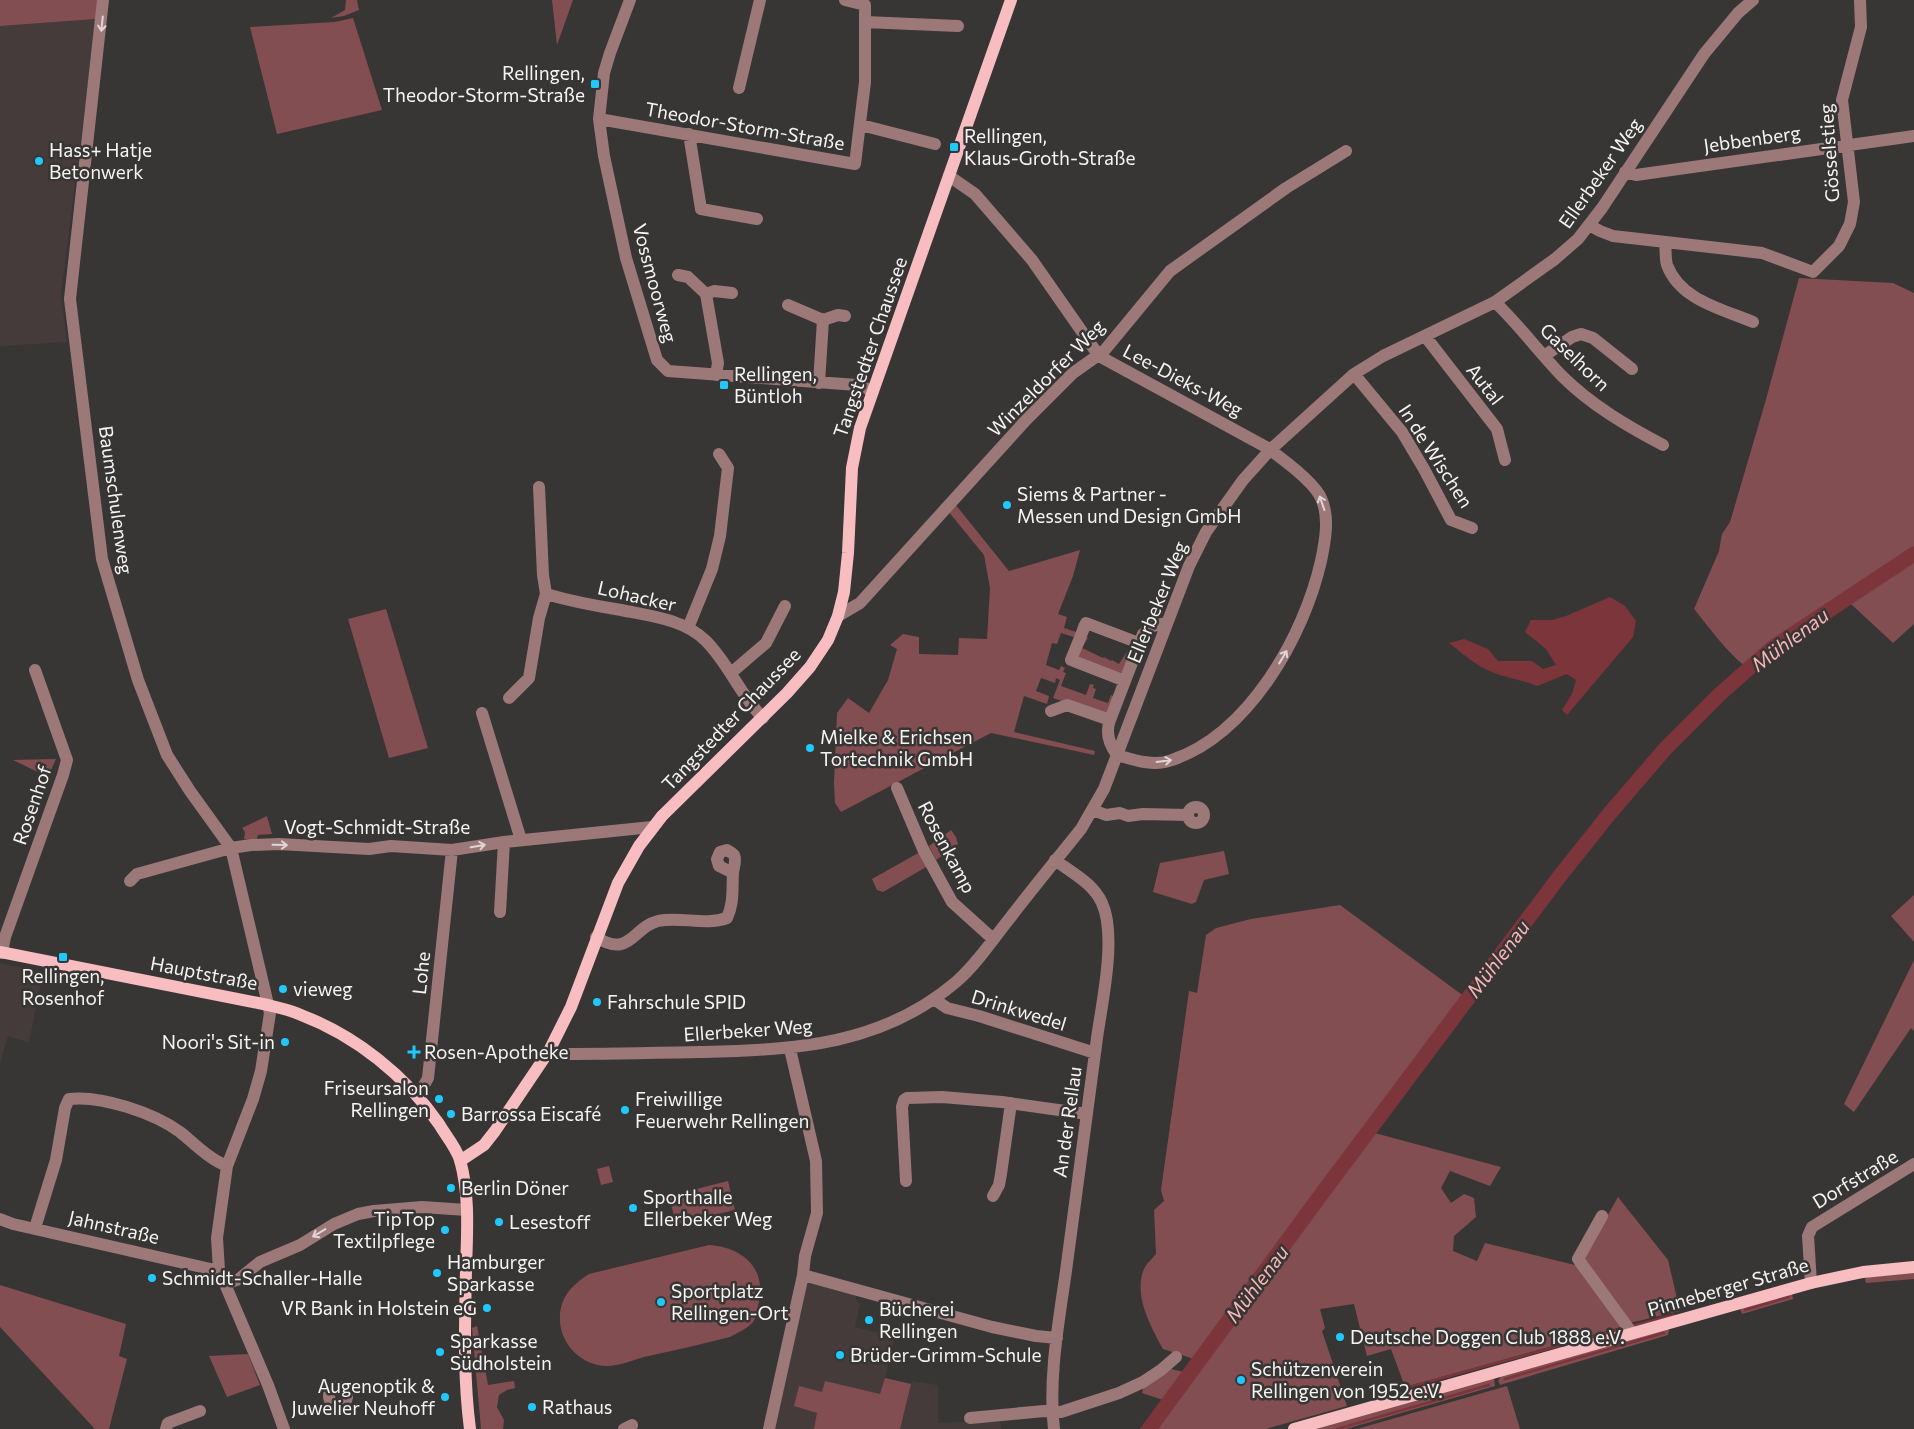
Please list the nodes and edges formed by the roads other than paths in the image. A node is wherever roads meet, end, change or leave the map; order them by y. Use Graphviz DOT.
graph roads {
  1 [pos="104,0"];
  2 [pos="630,0"];
  3 [pos="760,0"];
  4 [pos="845,0"];
  5 [pos="1011,0"];
  6 [pos="1753,0"];
  7 [pos="1860,0"];
  8 [pos="865,22"];
  9 [pos="958,26"];
  10 [pos="739,88"];
  11 [pos="599,119"];
  12 [pos="861,125"];
  13 [pos="689,134"];
  14 [pos="1914,136"];
  15 [pos="935,144"];
  16 [pos="1848,144"];
  17 [pos="1346,151"];
  18 [pos="1625,172"];
  19 [pos="949,176"];
  20 [pos="757,219"];
  21 [pos="1589,225"];
  22 [pos="1665,242"];
  23 [pos="678,275"];
  24 [pos="732,293"];
  25 [pos="706,294"];
  26 [pos="1495,302"];
  27 [pos="788,306"];
  28 [pos="845,316"];
  29 [pos="823,320"];
  30 [pos="1753,322"];
  31 [pos="1425,336"];
  32 [pos="1099,356"];
  33 [pos="1544,356"];
  34 [pos="1632,369"];
  35 [pos="1354,374"];
  36 [pos="716,375"];
  37 [pos="819,383"];
  38 [pos="873,390"];
  39 [pos="1663,445"];
  40 [pos="1270,450"];
  41 [pos="719,454"];
  42 [pos="1504,460"];
  43 [pos="539,487"];
  44 [pos="1472,528"];
  45 [pos="546,594"];
  46 [pos="785,606"];
  47 [pos="838,616"];
  48 [pos="1167,623"];
  49 [pos="688,628"];
  50 [pos="1139,643"];
  51 [pos="35,670"];
  52 [pos="731,673"];
  53 [pos="1125,681"];
  54 [pos="509,698"];
  55 [pos="1051,711"];
  56 [pos="482,713"];
  57 [pos="763,718"];
  58 [pos="1110,720"];
  59 [pos="1117,755"];
  60 [pos="897,788"];
  61 [pos="1093,810"];
  62 [pos="1188,816"];
  63 [pos="652,827"];
  64 [pos="521,840"];
  65 [pos="504,842"];
  66 [pos="231,848"];
  67 [pos="452,850"];
  68 [pos="1056,860"];
  69 [pos="733,874"];
  70 [pos="130,881"];
  71 [pos="500,912"];
  72 [pos="596,937"];
  73 [pos="993,939"];
  74 [pos="1,952"];
  75 [pos="934,998"];
  76 [pos="268,1005"];
  77 [pos="790,1049"];
  78 [pos="549,1051"];
  79 [pos="1095,1053"];
  80 [pos="415,1093"];
  81 [pos="1011,1103"];
  82 [pos="1087,1114"];
  83 [pos="460,1161"];
  84 [pos="1914,1164"];
  85 [pos="227,1166"];
  86 [pos="906,1181"];
  87 [pos="993,1196"];
  88 [pos="468,1210"];
  89 [pos="1602,1216"];
  90 [pos="0,1219"];
  91 [pos="35,1228"];
  92 [pos="1914,1267"];
  93 [pos="219,1270"];
  94 [pos="803,1275"];
  95 [pos="1811,1282"];
  96 [pos="225,1284"];
  97 [pos="1632,1333"];
  98 [pos="1057,1338"];
  99 [pos="1176,1357"];
  100 [pos="200,1411"];
  101 [pos="1052,1411"];
  102 [pos="970,1418"];
  103 [pos="166,1429"];
  104 [pos="284,1429"];
  105 [pos="470,1429"];
  106 [pos="769,1429"];
  107 [pos="1054,1429"];
  108 [pos="1294,1429"];
  1 -- 66 [label="street, Baumschulenweg, one-way"];
  2 -- 11 [label="street, Vossmoorweg"];
  3 -- 10 [label="street"];
  4 -- 8 [label="street, Theodor-Storm-Straße"];
  5 -- 19 [label="main road, Tangstedter Chaussee"];
  6 -- 18 [label="street, Ellerbeker Weg"];
  7 -- 16 [label="street, Gösselstieg"];
  8 -- 9 [label="street"];
  8 -- 12 [label="street, Theodor-Storm-Straße"];
  11 -- 13 [label="street, Theodor-Storm-Straße"];
  11 -- 36 [label="street, Vossmoorweg"];
  12 -- 13 [label="street, Theodor-Storm-Straße"];
  12 -- 15 [label="street"];
  13 -- 20 [label="street"];
  14 -- 16 [label="street, Jebbenberg"];
  16 -- 18 [label="street, Jebbenberg"];
  16 -- 22 [label="street, Gösselstieg"];
  17 -- 32 [label="street, Winzeldorfer Weg"];
  18 -- 21 [label="street, Ellerbeker Weg"];
  19 -- 32 [label="street, Lee-Dieks-Weg"];
  19 -- 38 [label="main road, Tangstedter Chaussee"];
  21 -- 22 [label="street, Gösselstieg"];
  21 -- 26 [label="street, Ellerbeker Weg"];
  22 -- 30 [label="street"];
  23 -- 25 [label="street"];
  24 -- 25 [label="street"];
  25 -- 36 [label="street"];
  26 -- 31 [label="street, Ellerbeker Weg"];
  26 -- 33 [label="street, Gaselhorn"];
  27 -- 29 [label="street"];
  28 -- 29 [label="street"];
  29 -- 37 [label="street"];
  31 -- 35 [label="street, Ellerbeker Weg"];
  31 -- 42 [label="street, Autal"];
  32 -- 40 [label="street, Lee-Dieks-Weg"];
  32 -- 47 [label="street, Winzeldorfer Weg"];
  33 -- 34 [label="street"];
  33 -- 39 [label="street, Gaselhorn"];
  35 -- 40 [label="street, Ellerbeker Weg"];
  35 -- 44 [label="street, In de Wischen"];
  36 -- 37 [label="street, Vossmoorweg"];
  37 -- 38 [label="street, Vossmoorweg"];
  38 -- 47 [label="main road, Tangstedter Chaussee"];
  40 -- 48 [label="street, Ellerbeker Weg"];
  59 -- 40 [label="street, Lee-Dieks-Weg, one-way"];
  41 -- 49 [label="street"];
  43 -- 45 [label="street"];
  45 -- 49 [label="street, Lohacker"];
  45 -- 54 [label="street"];
  46 -- 52 [label="street"];
  47 -- 57 [label="main road, Tangstedter Chaussee"];
  48 -- 50 [label="street"];
  48 -- 59 [label="street, Ellerbeker Weg"];
  49 -- 52 [label="street, Lohacker"];
  50 -- 53 [label="street"];
  50 -- 53 [label="street"];
  51 -- 74 [label="street, Rosenhof"];
  52 -- 57 [label="street, Lohacker"];
  53 -- 58 [label="street"];
  55 -- 58 [label="street"];
  56 -- 64 [label="street"];
  57 -- 63 [label="main road, Tangstedter Chaussee"];
  58 -- 59 [label="street"];
  59 -- 61 [label="street, Ellerbeker Weg"];
  60 -- 73 [label="street, Rosenkamp"];
  61 -- 62 [label="street"];
  61 -- 68 [label="street, Ellerbeker Weg"];
  63 -- 64 [label="street, Vogt-Schmidt-Straße"];
  63 -- 72 [label="main road, Tangstedter Chaussee"];
  64 -- 65 [label="street, Vogt-Schmidt-Straße"];
  67 -- 65 [label="street, Vogt-Schmidt-Straße, one-way"];
  65 -- 71 [label="street"];
  66 -- 67 [label="street, Vogt-Schmidt-Straße, one-way"];
  66 -- 70 [label="street, Vogt-Schmidt-Straße"];
  66 -- 76 [label="street, Baumschulenweg"];
  67 -- 80 [label="street, Lohe"];
  68 -- 73 [label="street, Ellerbeker Weg"];
  68 -- 79 [label="street, An der Rellau"];
  69 -- 72 [label="street"];
  72 -- 78 [label="main road, Tangstedter Chaussee"];
  73 -- 75 [label="street, Ellerbeker Weg"];
  74 -- 76 [label="main road, Hauptstraße"];
  75 -- 77 [label="street, Ellerbeker Weg"];
  75 -- 79 [label="street, Drinkwedel"];
  76 -- 80 [label="main road, Hauptstraße"];
  76 -- 85 [label="street, Baumschulenweg"];
  77 -- 78 [label="street, Ellerbeker Weg"];
  77 -- 94 [label="street"];
  78 -- 83 [label="main road, Tangstedter Chaussee"];
  79 -- 82 [label="street, An der Rellau"];
  80 -- 83 [label="main road, Hauptstraße"];
  81 -- 82 [label="street"];
  81 -- 86 [label="street"];
  81 -- 87 [label="street"];
  82 -- 98 [label="street, An der Rellau"];
  83 -- 88 [label="main road, Hauptstraße"];
  84 -- 95 [label="street, Dorfstraße"];
  85 -- 91 [label="street"];
  85 -- 93 [label="street, Baumschulenweg"];
  88 -- 96 [label="street, one-way"];
  88 -- 105 [label="main road, Hauptstraße"];
  89 -- 97 [label="street"];
  90 -- 91 [label="street, Jahnstraße"];
  91 -- 93 [label="street, Jahnstraße"];
  92 -- 95 [label="main road, Pinneberger Straße"];
  93 -- 96 [label="street, Baumschulenweg"];
  94 -- 98 [label="street"];
  94 -- 106 [label="street"];
  95 -- 97 [label="main road, Pinneberger Straße"];
  96 -- 104 [label="street, Baumschulenweg"];
  97 -- 108 [label="main road, Pinneberger Straße"];
  98 -- 101 [label="street, An der Rellau"];
  99 -- 101 [label="street"];
  100 -- 103 [label="street"];
  101 -- 102 [label="street"];
  101 -- 107 [label="street, An der Rellau"];
}
